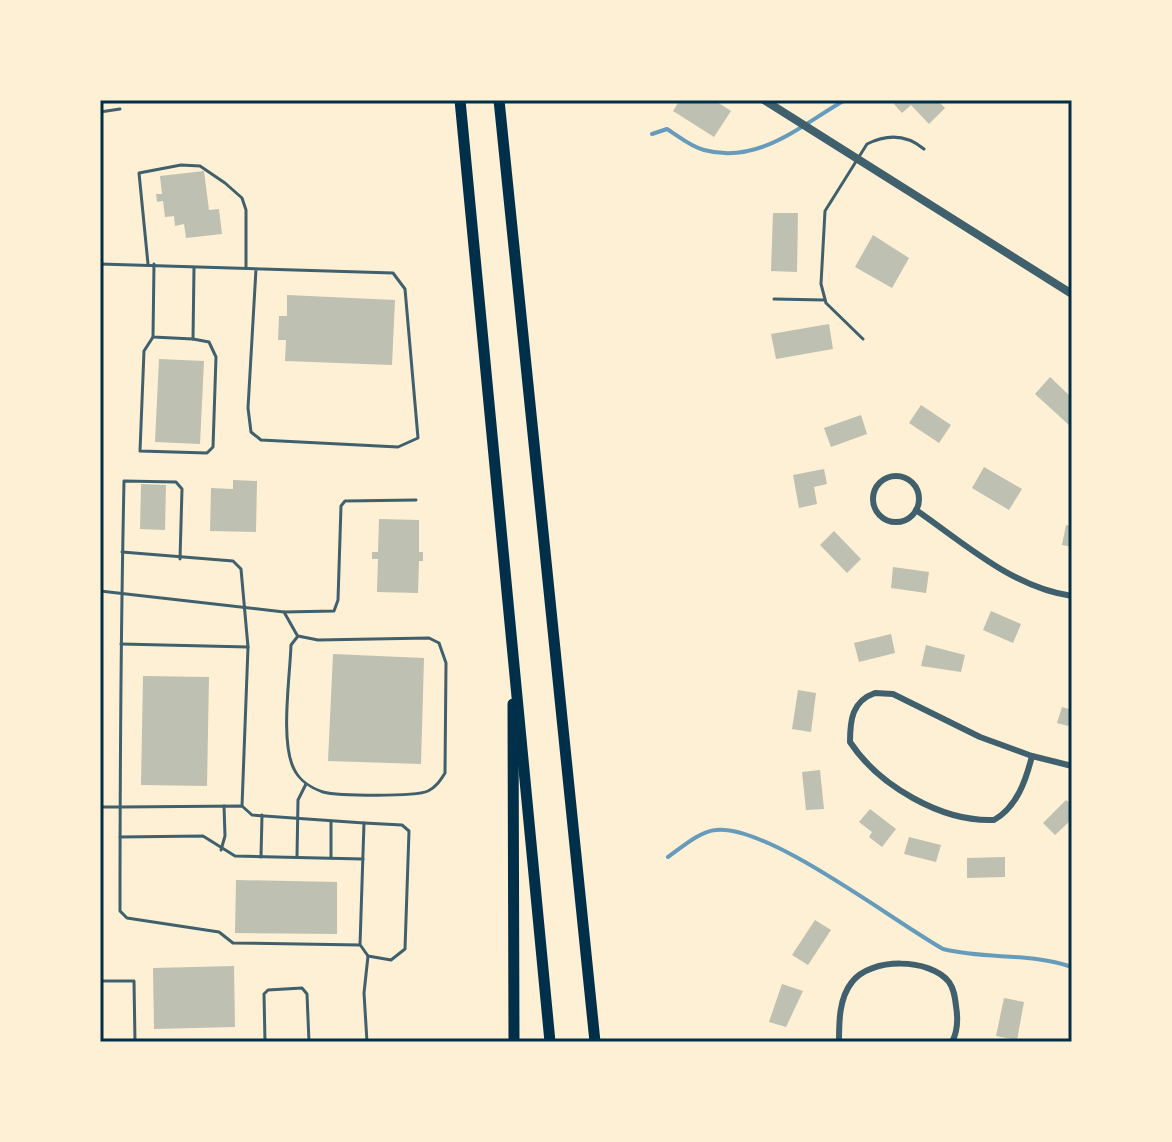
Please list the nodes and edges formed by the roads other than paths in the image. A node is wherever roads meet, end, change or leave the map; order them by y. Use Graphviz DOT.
graph roads {
  1 [pos="460,100"];
  2 [pos="499,100"];
  3 [pos="764,100"];
  4 [pos="120,109"];
  5 [pos="100,112"];
  6 [pos="924,149"];
  7 [pos="855,158"];
  8 [pos="100,264"];
  9 [pos="148,264"];
  10 [pos="154,264"];
  11 [pos="194,266"];
  12 [pos="246,268"];
  13 [pos="256,269"];
  14 [pos="1072,294"];
  15 [pos="774,299"];
  16 [pos="824,300"];
  17 [pos="153,337"];
  18 [pos="193,339"];
  19 [pos="863,339"];
  20 [pos="416,500"];
  21 [pos="916,510"];
  22 [pos="122,552"];
  23 [pos="180,559"];
  24 [pos="100,591"];
  25 [pos="122,591"];
  26 [pos="1072,596"];
  27 [pos="247,608"];
  28 [pos="284,612"];
  29 [pos="513,631"];
  30 [pos="298,636"];
  31 [pos="121,644"];
  32 [pos="248,647"];
  33 [pos="1032,756"];
  34 [pos="1072,766"];
  35 [pos="306,784"];
  36 [pos="224,806"];
  37 [pos="242,806"];
  38 [pos="100,807"];
  39 [pos="120,807"];
  40 [pos="262,815"];
  41 [pos="296,817"];
  42 [pos="331,821"];
  43 [pos="364,823"];
  44 [pos="120,837"];
  45 [pos="221,850"];
  46 [pos="261,857"];
  47 [pos="297,857"];
  48 [pos="331,858"];
  49 [pos="363,859"];
  50 [pos="360,945"];
  51 [pos="368,956"];
  52 [pos="100,981"];
  53 [pos="135,1042"];
  54 [pos="265,1042"];
  55 [pos="309,1042"];
  56 [pos="367,1042"];
  57 [pos="514,1042"];
  58 [pos="550,1042"];
  59 [pos="595,1042"];
  60 [pos="839,1042"];
  61 [pos="952,1042"];
  1 -- 29 [label="highway"];
  2 -- 59 [label="highway"];
  3 -- 7 [label="street"];
  4 -- 5 [label="lane"];
  6 -- 7 [label="lane"];
  7 -- 14 [label="street"];
  7 -- 16 [label="lane"];
  8 -- 9 [label="lane"];
  9 -- 10 [label="lane"];
  9 -- 12 [label="lane"];
  10 -- 11 [label="lane"];
  10 -- 17 [label="lane"];
  11 -- 12 [label="lane"];
  11 -- 18 [label="lane"];
  12 -- 13 [label="lane"];
  13 -- 13 [label="lane"];
  15 -- 16 [label="lane"];
  16 -- 19 [label="lane"];
  17 -- 18 [label="lane"];
  17 -- 18 [label="lane"];
  20 -- 28 [label="lane"];
  21 -- 21 [label="street"];
  21 -- 26 [label="street"];
  22 -- 23 [label="lane"];
  22 -- 23 [label="lane"];
  22 -- 25 [label="lane"];
  23 -- 27 [label="lane"];
  24 -- 25 [label="lane"];
  25 -- 27 [label="lane"];
  25 -- 31 [label="lane"];
  27 -- 28 [label="lane"];
  27 -- 32 [label="lane"];
  28 -- 30 [label="lane"];
  29 -- 57 [label="highway"];
  29 -- 58 [label="highway"];
  30 -- 35 [label="lane"];
  30 -- 35 [label="lane"];
  31 -- 32 [label="lane"];
  31 -- 39 [label="lane"];
  32 -- 37 [label="lane"];
  33 -- 33 [label="street"];
  33 -- 34 [label="street"];
  35 -- 41 [label="lane"];
  36 -- 37 [label="lane"];
  36 -- 39 [label="lane"];
  36 -- 45 [label="lane"];
  37 -- 40 [label="lane"];
  38 -- 39 [label="lane"];
  39 -- 44 [label="lane"];
  40 -- 41 [label="lane"];
  40 -- 46 [label="lane"];
  41 -- 42 [label="lane"];
  41 -- 47 [label="lane"];
  42 -- 43 [label="lane"];
  42 -- 48 [label="lane"];
  43 -- 49 [label="lane"];
  43 -- 51 [label="lane"];
  44 -- 45 [label="lane"];
  44 -- 50 [label="lane"];
  45 -- 46 [label="lane"];
  46 -- 47 [label="lane"];
  47 -- 48 [label="lane"];
  48 -- 49 [label="lane"];
  49 -- 50 [label="lane"];
  50 -- 51 [label="lane"];
  51 -- 56 [label="lane"];
  52 -- 53 [label="lane"];
  54 -- 55 [label="lane"];
  60 -- 61 [label="street"];
}
